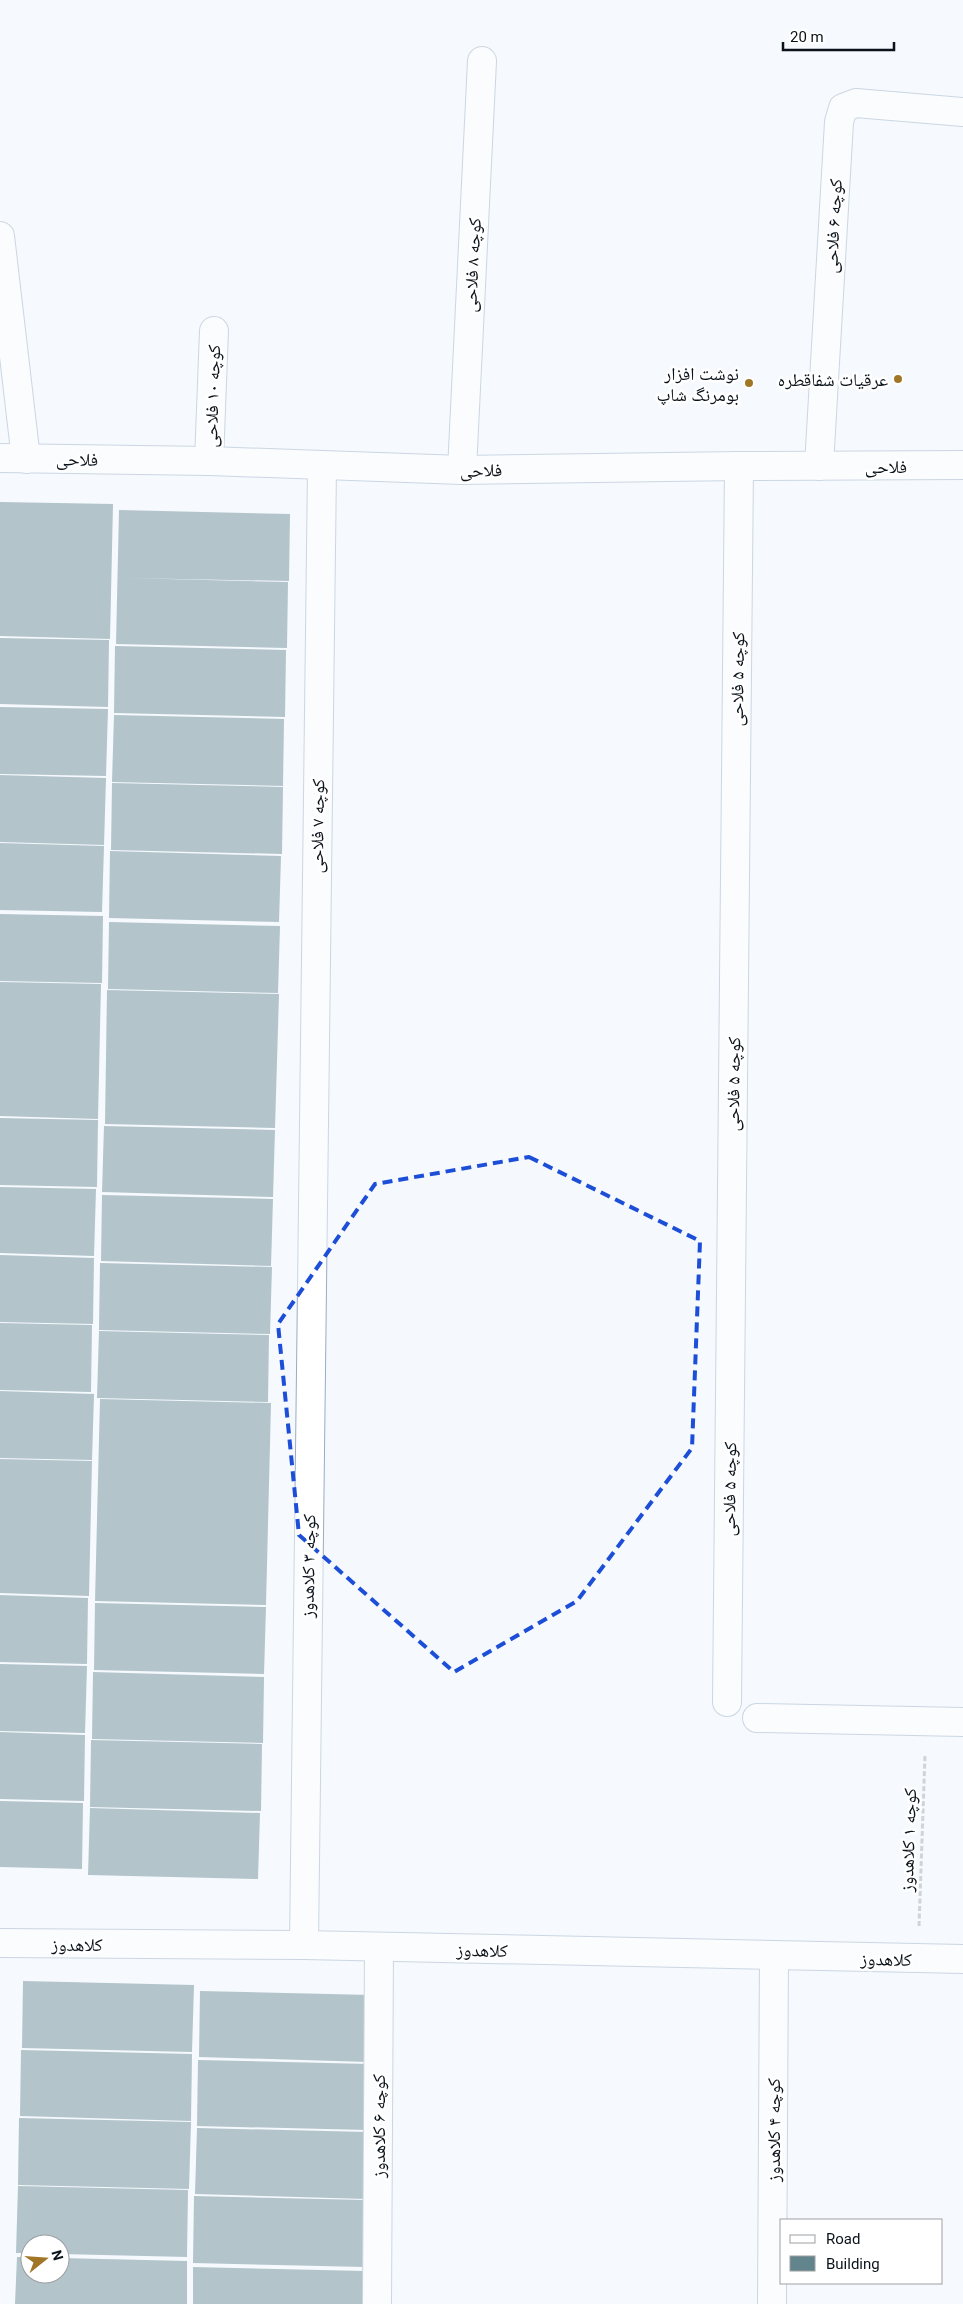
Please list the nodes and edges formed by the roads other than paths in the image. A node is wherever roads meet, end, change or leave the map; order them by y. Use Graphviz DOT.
graph roads {
  1 [pos="482,61"];
  2 [pos="963,112"];
  3 [pos="0,236"];
  4 [pos="214,331"];
  5 [pos="13,458"];
  6 [pos="210,461"];
  7 [pos="963,465"];
  8 [pos="739,466"];
  9 [pos="819,466"];
  10 [pos="322,467"];
  11 [pos="462,470"];
  12 [pos="312,1186"];
  13 [pos="727,1702"];
  14 [pos="757,1718"];
  15 [pos="963,1722"];
  16 [pos="0,1943"];
  17 [pos="304,1945"];
  18 [pos="379,1948"];
  19 [pos="774,1956"];
  20 [pos="963,1959"];
  21 [pos="377,2304"];
  22 [pos="772,2304"];
  1 -- 11 [label="street, کوچه ۸ فلاحی"];
  2 -- 9 [label="street, کوچه ۶ فلاحی"];
  3 -- 5 [label="street"];
  4 -- 6 [label="street, کوچه ۱۰ فلاحی"];
  5 -- 6 [label="street, فلاحی"];
  6 -- 10 [label="street, فلاحی"];
  7 -- 9 [label="street, فلاحی"];
  8 -- 9 [label="street, فلاحی"];
  8 -- 11 [label="street, فلاحی"];
  8 -- 13 [label="street, کوچه ۵ فلاحی"];
  10 -- 11 [label="street, فلاحی"];
  10 -- 12 [label="street, کوچه ۷ فلاحی"];
  12 -- 17 [label="street, کوچه ۳ کلاهدوز"];
  14 -- 15 [label="street"];
  16 -- 17 [label="street, کلاهدوز"];
  17 -- 18 [label="street, کلاهدوز"];
  18 -- 19 [label="street, کلاهدوز"];
  18 -- 21 [label="street, کوچه ۶ کلاهدوز"];
  19 -- 20 [label="street, کلاهدوز"];
  19 -- 22 [label="street, کوچه ۴ کلاهدوز"];
}
